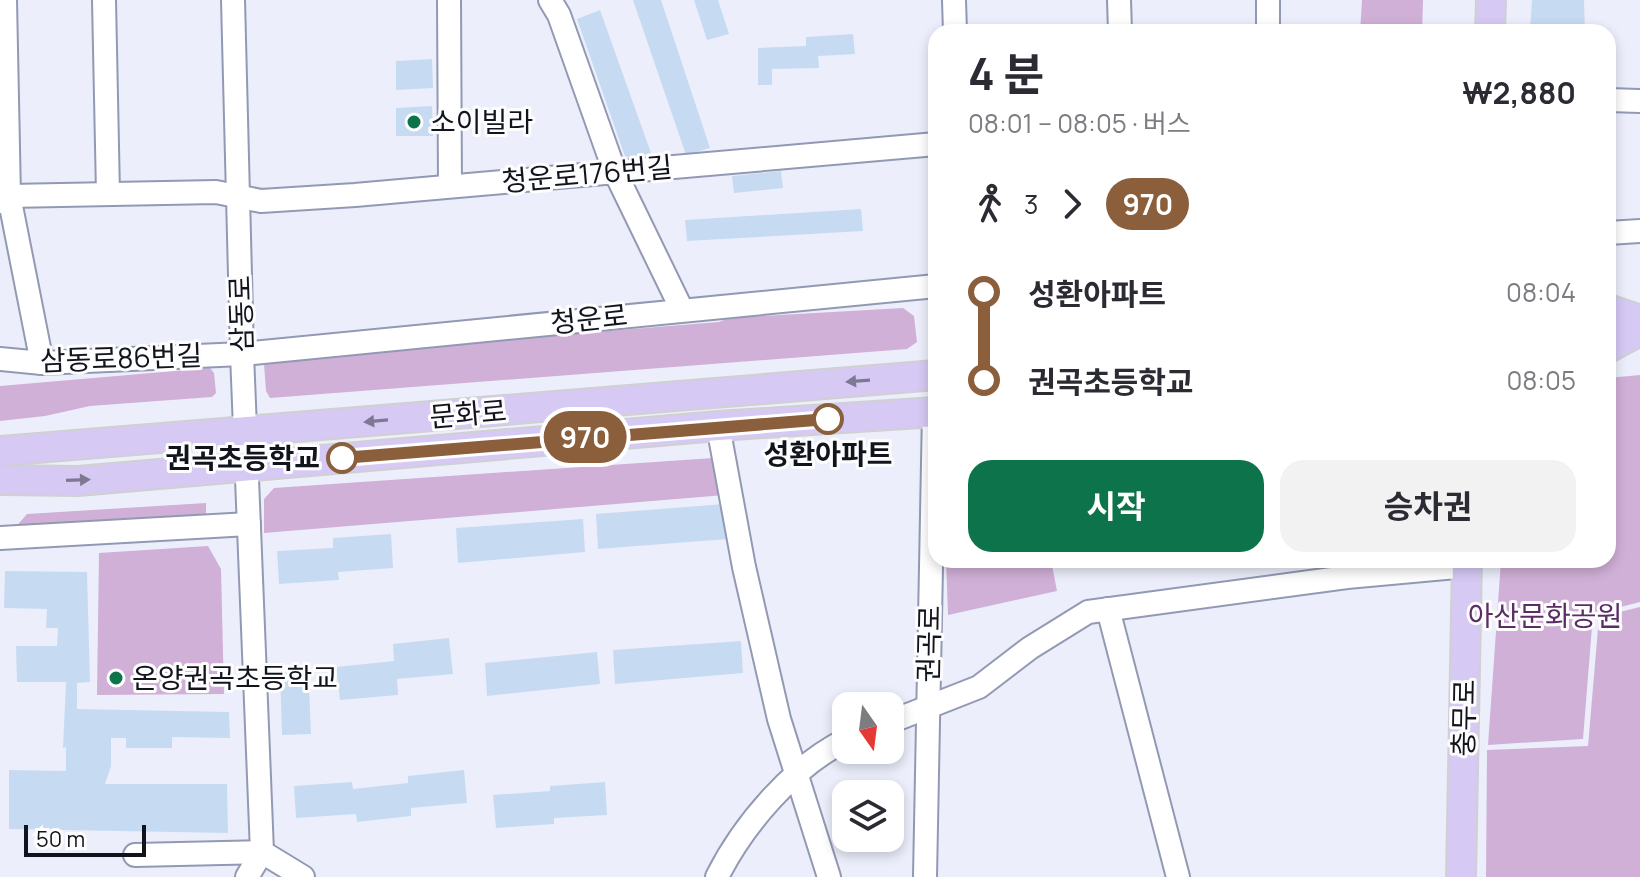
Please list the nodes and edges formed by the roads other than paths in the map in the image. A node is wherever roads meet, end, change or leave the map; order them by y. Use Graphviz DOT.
graph roads {
  1 [pos="5,0"];
  2 [pos="104,0"];
  3 [pos="233,0"];
  4 [pos="449,0"];
  5 [pos="550,0"];
  6 [pos="954,0"];
  7 [pos="1119,0"];
  8 [pos="1268,0"];
  9 [pos="1491,0"];
  10 [pos="955,24"];
  11 [pos="1120,24"];
  12 [pos="1268,24"];
  13 [pos="1490,24"];
  14 [pos="1616,100"];
  15 [pos="1640,101"];
  16 [pos="928,145"];
  17 [pos="614,170"];
  18 [pos="450,186"];
  19 [pos="3,194"];
  20 [pos="108,194"];
  21 [pos="237,196"];
  22 [pos="1640,231"];
  23 [pos="1616,232"];
  24 [pos="928,287"];
  25 [pos="682,310"];
  26 [pos="1616,313"];
  27 [pos="1640,326"];
  28 [pos="1616,329"];
  29 [pos="1616,342"];
  30 [pos="242,354"];
  31 [pos="0,359"];
  32 [pos="42,363"];
  33 [pos="928,376"];
  34 [pos="928,412"];
  35 [pos="718,426"];
  36 [pos="245,432"];
  37 [pos="0,451"];
  38 [pos="246,466"];
  39 [pos="7,483"];
  40 [pos="249,524"];
  41 [pos="0,538"];
  42 [pos="931,568"];
  43 [pos="1424,568"];
  44 [pos="1467,568"];
  45 [pos="1108,609"];
  46 [pos="928,708"];
  47 [pos="904,717"];
  48 [pos="832,747"];
  49 [pos="796,774"];
  50 [pos="262,852"];
  51 [pos="135,855"];
  52 [pos="247,877"];
  53 [pos="303,877"];
  54 [pos="717,877"];
  55 [pos="829,877"];
  56 [pos="925,877"];
  57 [pos="1178,877"];
  58 [pos="1461,877"];
  1 -- 19 [label="street"];
  2 -- 20 [label="street"];
  3 -- 21 [label="street, 삼동로"];
  4 -- 18 [label="street"];
  5 -- 17 [label="street"];
  6 -- 10 [label="street"];
  7 -- 11 [label="street"];
  8 -- 12 [label="street"];
  9 -- 13 [label="main road"];
  14 -- 15 [label="street"];
  16 -- 17 [label="street, 청운로176번길"];
  17 -- 18 [label="street, 청운로176번길"];
  17 -- 25 [label="street"];
  18 -- 21 [label="street, 청운로176번길"];
  19 -- 20 [label="street"];
  19 -- 32 [label="street"];
  20 -- 21 [label="street"];
  21 -- 30 [label="street, 삼동로"];
  22 -- 23 [label="street"];
  24 -- 25 [label="street, 청운로"];
  25 -- 30 [label="street, 청운로"];
  26 -- 27 [label="main road"];
  27 -- 28 [label="main road"];
  27 -- 29 [label="main road"];
  30 -- 32 [label="street, 삼동로86번길"];
  30 -- 36 [label="street, 삼동로"];
  31 -- 32 [label="street, 삼동로86번길"];
  33 -- 36 [label="main road, 문화로, one-way"];
  34 -- 35 [label="main road, 문화로"];
  35 -- 38 [label="main road, 문화로"];
  35 -- 49 [label="street"];
  36 -- 37 [label="main road, 문화로"];
  36 -- 38 [label="street, 삼동로"];
  39 -- 38 [label="main road, 문화로, one-way"];
  38 -- 40 [label="street, 삼동로"];
  40 -- 41 [label="street"];
  40 -- 50 [label="street, 삼동로"];
  42 -- 46 [label="street, 권곡로"];
  43 -- 45 [label="street"];
  44 -- 58 [label="main road, 충무로"];
  45 -- 46 [label="street"];
  45 -- 57 [label="street"];
  46 -- 47 [label="street"];
  46 -- 56 [label="street, 권곡로"];
  48 -- 49 [label="street"];
  49 -- 54 [label="street"];
  49 -- 55 [label="street"];
  50 -- 51 [label="street"];
  50 -- 52 [label="street"];
  50 -- 53 [label="street"];
}
